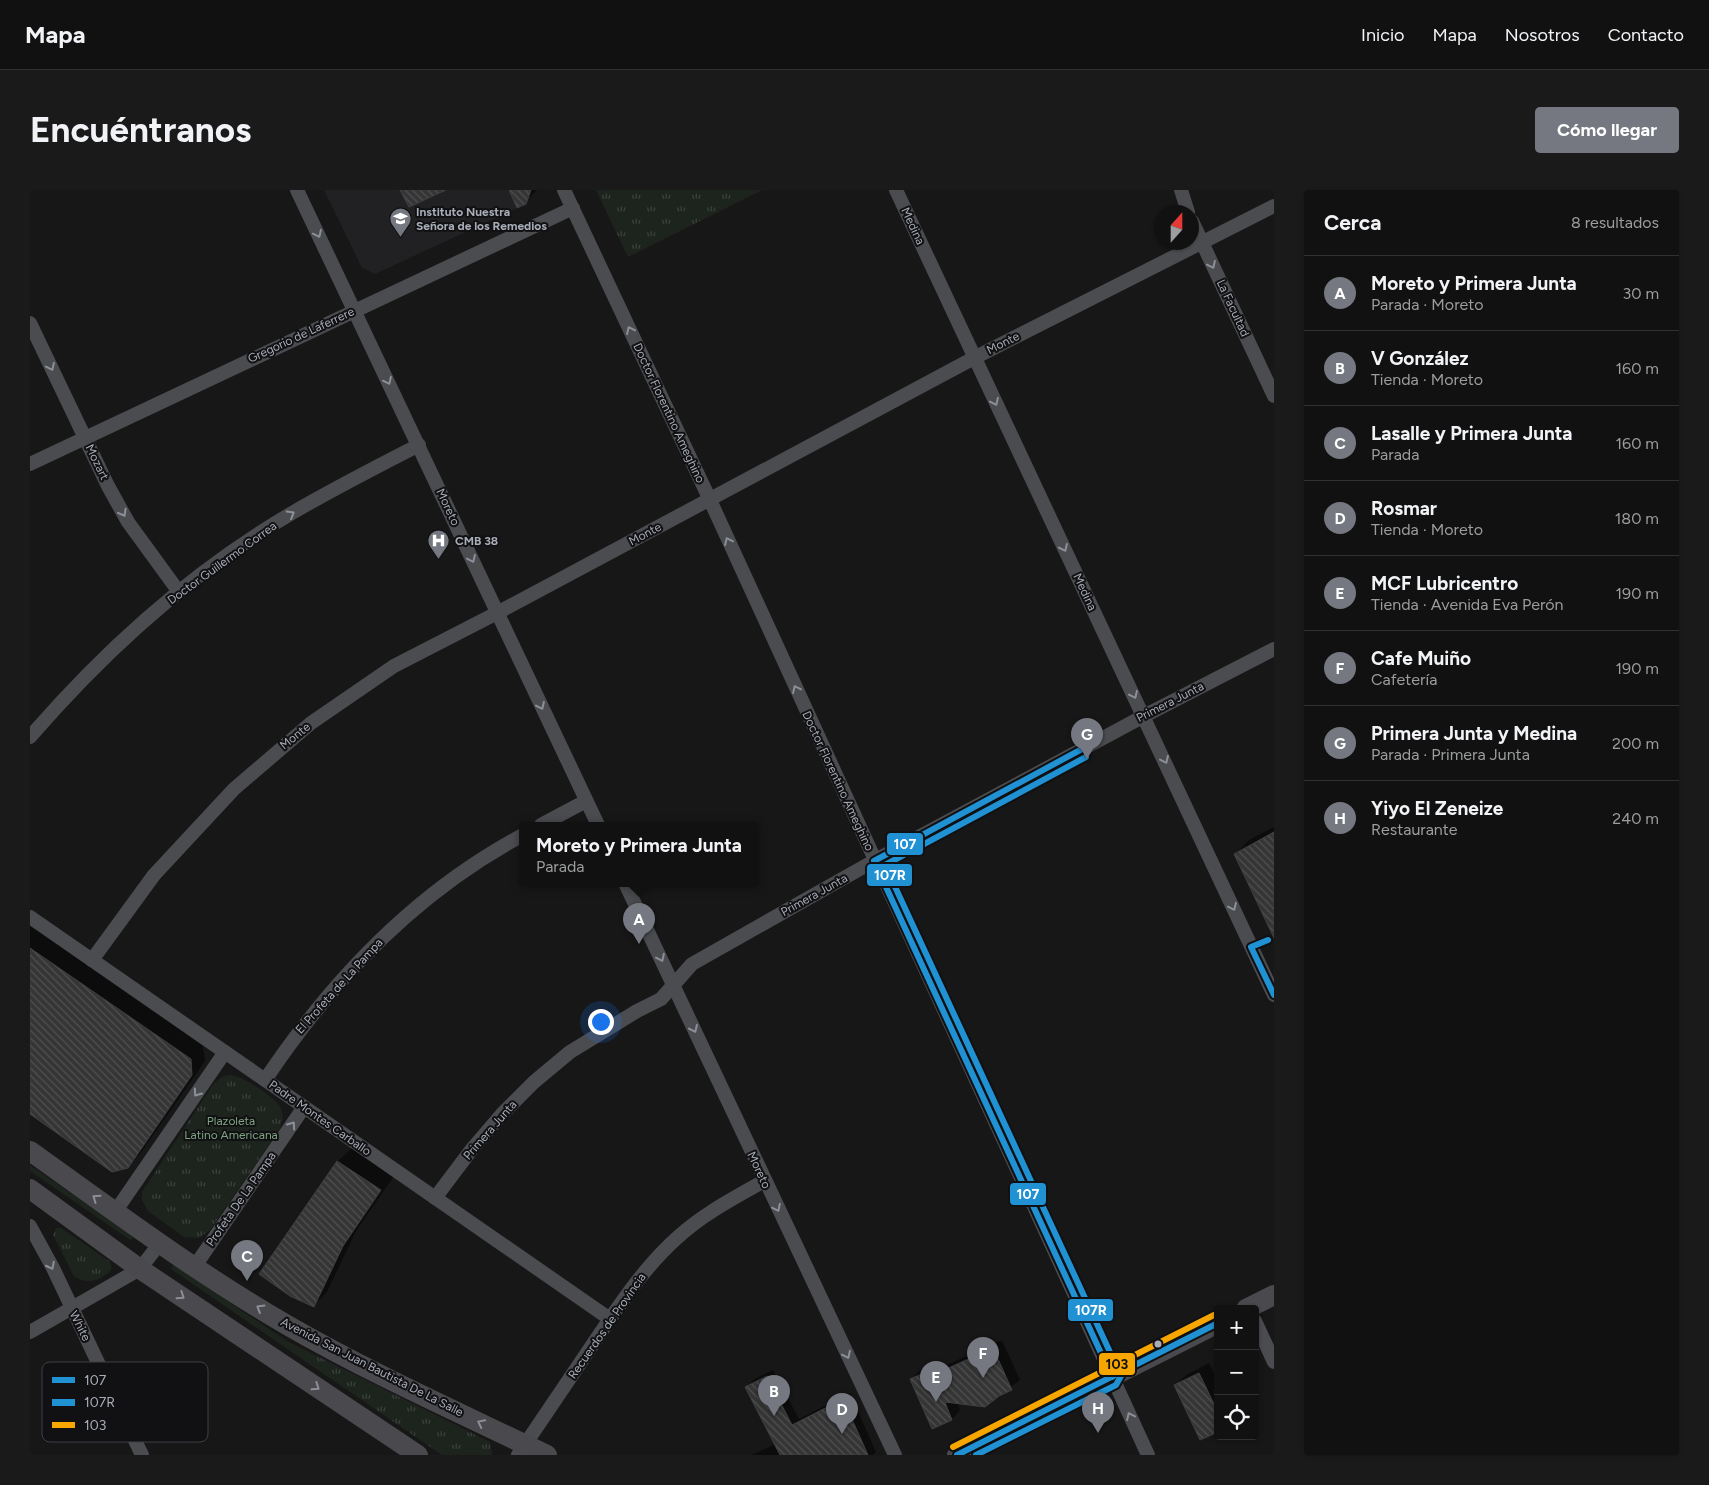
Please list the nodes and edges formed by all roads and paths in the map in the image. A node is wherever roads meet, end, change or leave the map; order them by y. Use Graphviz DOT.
graph roads {
  1 [pos="297,190"];
  2 [pos="564,190"];
  3 [pos="896,190"];
  4 [pos="1181,190"];
  5 [pos="1186,205"];
  6 [pos="1274,206"];
  7 [pos="573,208"];
  8 [pos="1199,235"];
  9 [pos="1202,242"];
  10 [pos="354,310"];
  11 [pos="30,323"];
  12 [pos="974,358"];
  13 [pos="1274,396"];
  14 [pos="85,438"];
  15 [pos="419,445"];
  16 [pos="30,464"];
  17 [pos="710,500"];
  18 [pos="179,592"];
  19 [pos="497,613"];
  20 [pos="1274,649"];
  21 [pos="1144,716"];
  22 [pos="30,737"];
  23 [pos="586,801"];
  24 [pos="547,822"];
  25 [pos="596,822"];
  26 [pos="519,837"];
  27 [pos="874,860"];
  28 [pos="627,887"];
  29 [pos="30,917"];
  30 [pos="1268,940"];
  31 [pos="1252,947"];
  32 [pos="92,960"];
  33 [pos="674,984"];
  34 [pos="1274,994"];
  35 [pos="225,1052"];
  36 [pos="264,1080"];
  37 [pos="304,1107"];
  38 [pos="30,1151"];
  39 [pos="764,1181"];
  40 [pos="30,1190"];
  41 [pos="435,1198"];
  42 [pos="115,1212"];
  43 [pos="30,1226"];
  44 [pos="160,1243"];
  45 [pos="194,1266"];
  46 [pos="140,1269"];
  47 [pos="1274,1295"];
  48 [pos="1259,1306"];
  49 [pos="71,1307"];
  50 [pos="610,1319"];
  51 [pos="1214,1325"];
  52 [pos="1259,1331"];
  53 [pos="30,1332"];
  54 [pos="97,1362"];
  55 [pos="1274,1362"];
  56 [pos="1112,1377"];
  57 [pos="136,1442"];
  58 [pos="522,1450"];
  59 [pos="142,1455"];
  60 [pos="418,1455"];
  61 [pos="546,1455"];
  62 [pos="895,1455"];
  63 [pos="957,1455"];
  64 [pos="1148,1455"];
  1 -- 10 [label="street, Moreto, one-way"];
  2 -- 7 [label="street, Doctor Florentino Ameghino"];
  3 -- 12 [label="street, Medina"];
  4 -- 5 [label="street"];
  6 -- 9 [label="street, Monte"];
  7 -- 10 [label="street, Gregorio de Laferrere"];
  17 -- 7 [label="street, Doctor Florentino Ameghino, one-way"];
  8 -- 9 [label="street, La Facultad"];
  9 -- 12 [label="street, Monte"];
  9 -- 13 [label="street, La Facultad, one-way"];
  10 -- 14 [label="street, Gregorio de Laferrere"];
  10 -- 15 [label="street, Moreto, one-way"];
  11 -- 14 [label="street, Mozart, one-way"];
  12 -- 17 [label="street, Monte"];
  12 -- 21 [label="street, Medina, one-way"];
  14 -- 16 [label="street, Gregorio de Laferrere"];
  14 -- 18 [label="street, Mozart, one-way"];
  18 -- 15 [label="street, Doctor Guillermo Correa, one-way"];
  15 -- 19 [label="street, Moreto, one-way"];
  17 -- 19 [label="street, Monte"];
  27 -- 17 [label="street, Doctor Florentino Ameghino, one-way"];
  18 -- 22 [label="street, Doctor Guillermo Correa"];
  19 -- 23 [label="street, Moreto, one-way"];
  19 -- 32 [label="street, Monte"];
  20 -- 21 [label="street, Primera Junta"];
  21 -- 27 [label="street, Primera Junta"];
  21 -- 31 [label="street, Medina, one-way"];
  23 -- 24 [label="street"];
  23 -- 25 [label="street, Moreto"];
  26 -- 36 [label="street, El Profeta de La Pampa"];
  27 -- 33 [label="street, Primera Junta"];
  27 -- 56 [label="street, Doctor Florentino Ameghino"];
  28 -- 33 [label="street, Moreto, one-way"];
  29 -- 32 [label="street, Padre Montes Carballo"];
  30 -- 31 [label="lane"];
  31 -- 34 [label="street, Medina"];
  32 -- 35 [label="street, Padre Montes Carballo"];
  33 -- 39 [label="street, Moreto, one-way"];
  33 -- 41 [label="street, Primera Junta"];
  35 -- 36 [label="street, Padre Montes Carballo"];
  35 -- 42 [label="street, one-way"];
  36 -- 37 [label="street, Padre Montes Carballo"];
  37 -- 41 [label="street, Padre Montes Carballo"];
  45 -- 37 [label="street, Profeta De La Pampa, one-way"];
  42 -- 38 [label="street, Avenida San Juan Bautista De La Salle, one-way"];
  39 -- 50 [label="street, Recuerdos de Provincia"];
  39 -- 62 [label="street, Moreto, one-way"];
  40 -- 46 [label="street"];
  41 -- 50 [label="street, Padre Montes Carballo"];
  42 -- 44 [label="street, Avenida San Juan Bautista De La Salle"];
  43 -- 49 [label="street, White, one-way"];
  44 -- 45 [label="street, Avenida San Juan Bautista De La Salle"];
  44 -- 46 [label="street"];
  58 -- 45 [label="street, Avenida San Juan Bautista De La Salle, one-way"];
  46 -- 49 [label="street"];
  46 -- 60 [label="street, one-way"];
  47 -- 48 [label="street"];
  49 -- 53 [label="street"];
  49 -- 54 [label="street, White"];
  50 -- 58 [label="street, Recuerdos de Provincia"];
  51 -- 56 [label="street"];
  52 -- 55 [label="street"];
  56 -- 63 [label="street"];
  64 -- 56 [label="street, Doctor Florentino Ameghino, one-way"];
  57 -- 59 [label="street, White"];
  58 -- 61 [label="street, Avenida San Juan Bautista De La Salle"];
}
